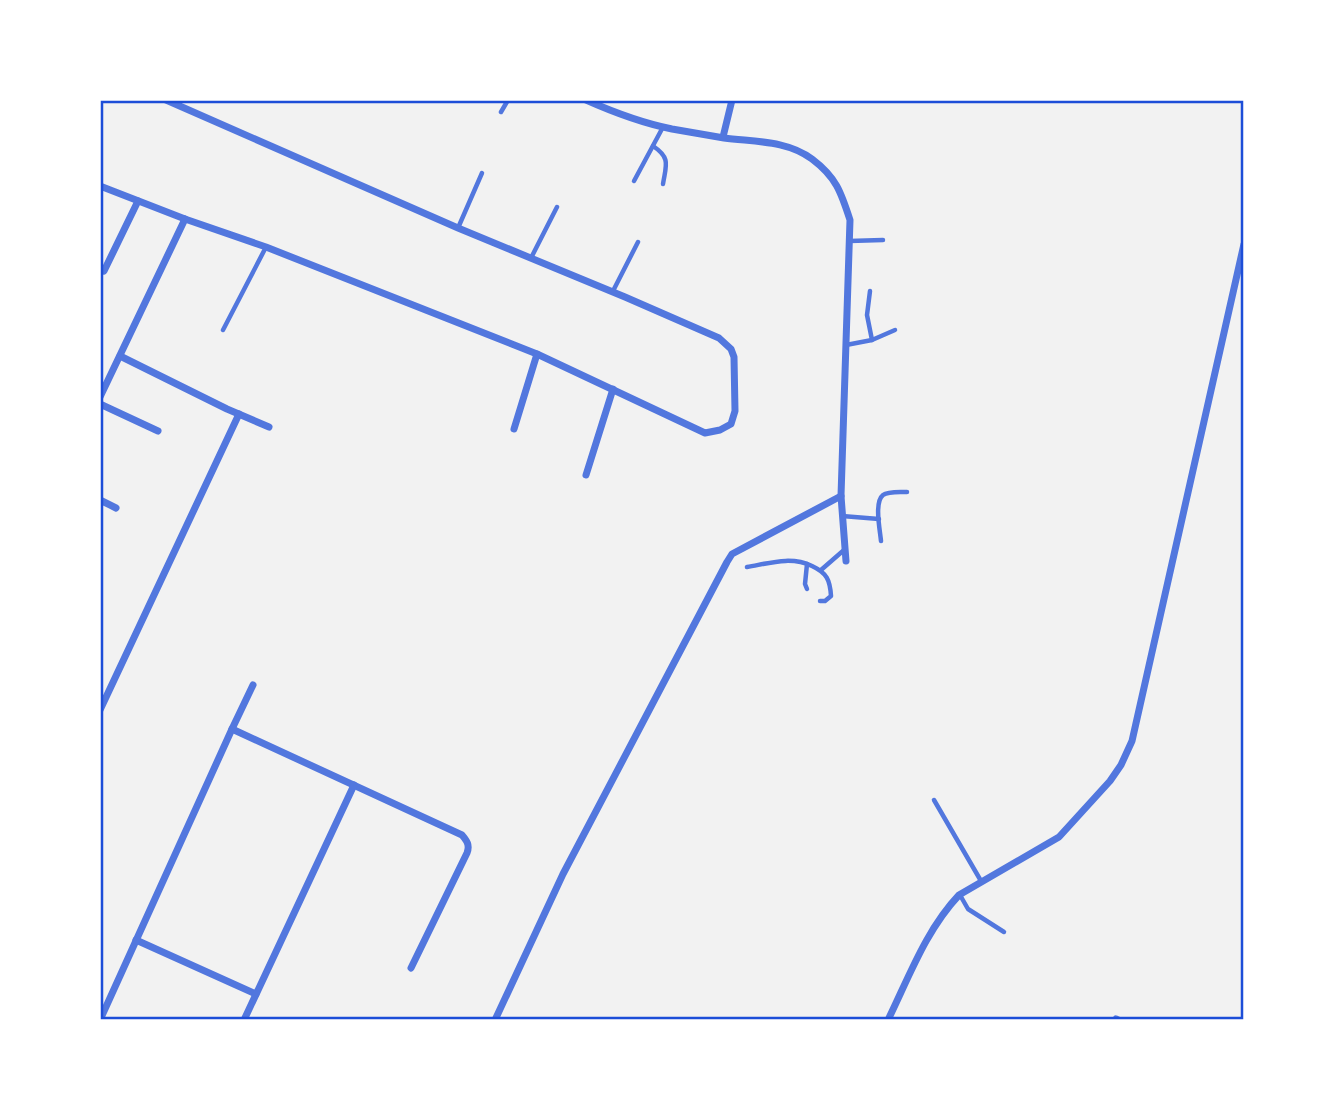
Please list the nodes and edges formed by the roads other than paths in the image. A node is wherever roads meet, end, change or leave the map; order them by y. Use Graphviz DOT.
graph roads {
  1 [pos="166,100"];
  2 [pos="508,100"];
  3 [pos="586,100"];
  4 [pos="732,100"];
  5 [pos="501,112"];
  6 [pos="663,127"];
  7 [pos="723,138"];
  8 [pos="653,146"];
  9 [pos="482,173"];
  10 [pos="634,181"];
  11 [pos="663,184"];
  12 [pos="100,186"];
  13 [pos="138,201"];
  14 [pos="557,207"];
  15 [pos="185,219"];
  16 [pos="458,229"];
  17 [pos="883,240"];
  18 [pos="849,241"];
  19 [pos="638,242"];
  20 [pos="1244,244"];
  21 [pos="266,247"];
  22 [pos="530,259"];
  23 [pos="104,271"];
  24 [pos="870,291"];
  25 [pos="612,292"];
  26 [pos="223,330"];
  27 [pos="895,330"];
  28 [pos="872,340"];
  29 [pos="846,345"];
  30 [pos="537,354"];
  31 [pos="120,356"];
  32 [pos="613,389"];
  33 [pos="100,397"];
  34 [pos="100,404"];
  35 [pos="239,414"];
  36 [pos="269,427"];
  37 [pos="514,429"];
  38 [pos="158,432"];
  39 [pos="586,475"];
  40 [pos="907,492"];
  41 [pos="841,496"];
  42 [pos="100,500"];
  43 [pos="116,508"];
  44 [pos="842,516"];
  45 [pos="879,519"];
  46 [pos="881,541"];
  47 [pos="845,550"];
  48 [pos="846,561"];
  49 [pos="807,564"];
  50 [pos="747,567"];
  51 [pos="821,570"];
  52 [pos="807,589"];
  53 [pos="820,601"];
  54 [pos="253,685"];
  55 [pos="100,710"];
  56 [pos="232,729"];
  57 [pos="354,785"];
  58 [pos="934,800"];
  59 [pos="981,881"];
  60 [pos="959,895"];
  61 [pos="1004,932"];
  62 [pos="136,940"];
  63 [pos="411,968"];
  64 [pos="256,994"];
  65 [pos="100,1020"];
  66 [pos="244,1020"];
  67 [pos="495,1020"];
  68 [pos="888,1020"];
  1 -- 16 [label="street"];
  2 -- 5 [label="lane"];
  3 -- 6 [label="street"];
  4 -- 7 [label="street"];
  6 -- 7 [label="street"];
  6 -- 8 [label="lane"];
  7 -- 18 [label="street"];
  8 -- 10 [label="lane"];
  8 -- 11 [label="lane"];
  9 -- 16 [label="lane"];
  12 -- 13 [label="street"];
  13 -- 15 [label="street"];
  13 -- 23 [label="street"];
  14 -- 22 [label="lane"];
  15 -- 21 [label="street"];
  15 -- 31 [label="street"];
  16 -- 22 [label="street"];
  17 -- 18 [label="lane"];
  18 -- 29 [label="street"];
  19 -- 25 [label="lane"];
  20 -- 59 [label="street"];
  21 -- 26 [label="lane"];
  21 -- 30 [label="street"];
  22 -- 25 [label="street"];
  24 -- 28 [label="lane"];
  25 -- 32 [label="street"];
  27 -- 28 [label="lane"];
  28 -- 29 [label="lane"];
  29 -- 41 [label="street"];
  30 -- 32 [label="street"];
  30 -- 37 [label="street"];
  31 -- 33 [label="street"];
  31 -- 35 [label="street"];
  32 -- 39 [label="street"];
  34 -- 38 [label="street"];
  35 -- 36 [label="street"];
  35 -- 55 [label="street"];
  40 -- 45 [label="lane"];
  41 -- 44 [label="street"];
  41 -- 67 [label="street"];
  42 -- 43 [label="street"];
  44 -- 45 [label="lane"];
  44 -- 47 [label="street"];
  45 -- 46 [label="lane"];
  47 -- 48 [label="street"];
  47 -- 51 [label="lane"];
  49 -- 50 [label="lane"];
  49 -- 51 [label="lane"];
  49 -- 52 [label="lane"];
  51 -- 53 [label="lane"];
  54 -- 56 [label="street"];
  56 -- 57 [label="street"];
  56 -- 62 [label="street"];
  57 -- 63 [label="street"];
  57 -- 64 [label="street"];
  58 -- 59 [label="lane"];
  59 -- 60 [label="street"];
  60 -- 61 [label="lane"];
  60 -- 68 [label="street"];
  62 -- 64 [label="street"];
  62 -- 65 [label="street"];
  64 -- 66 [label="street"];
}
